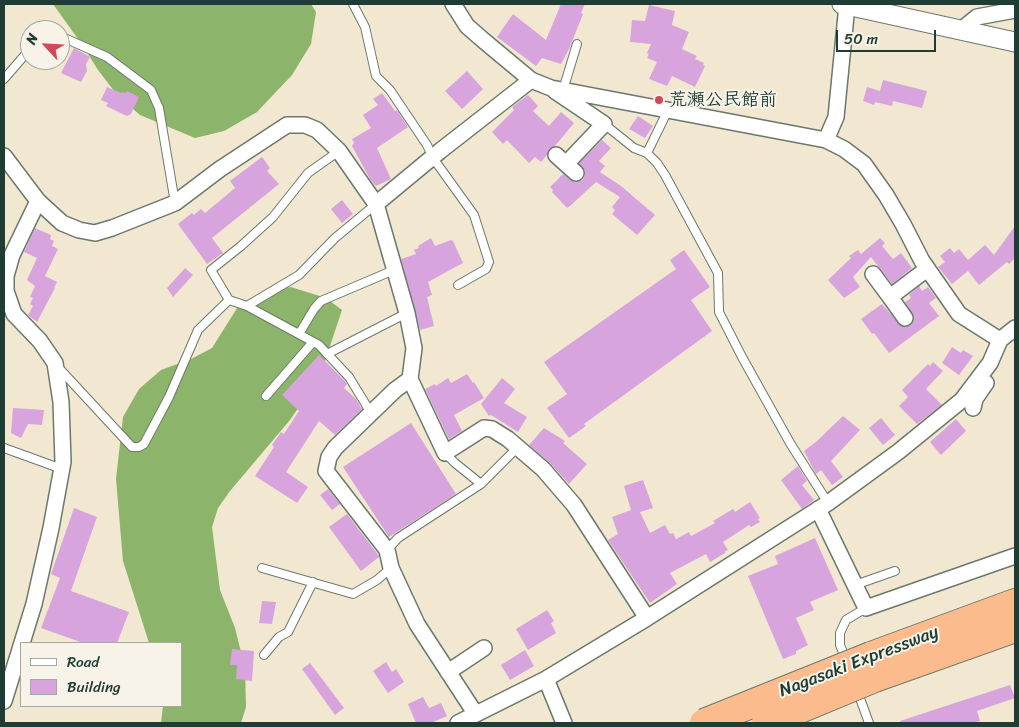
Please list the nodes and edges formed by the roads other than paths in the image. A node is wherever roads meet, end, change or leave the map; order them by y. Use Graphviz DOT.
graph roads {
  1 [pos="353,4"];
  2 [pos="453,4"];
  3 [pos="845,4"];
  4 [pos="1015,10"];
  5 [pos="961,30"];
  6 [pos="70,40"];
  7 [pos="1015,42"];
  8 [pos="577,44"];
  9 [pos="20,61"];
  10 [pos="4,79"];
  11 [pos="531,80"];
  12 [pos="557,89"];
  13 [pos="668,110"];
  14 [pos="604,124"];
  15 [pos="826,140"];
  16 [pos="339,151"];
  17 [pos="647,153"];
  18 [pos="4,156"];
  19 [pos="433,158"];
  20 [pos="566,164"];
  21 [pos="38,200"];
  22 [pos="175,203"];
  23 [pos="376,204"];
  24 [pos="927,269"];
  25 [pos="394,270"];
  26 [pos="872,274"];
  27 [pos="458,285"];
  28 [pos="890,297"];
  29 [pos="229,300"];
  30 [pos="247,306"];
  31 [pos="407,313"];
  32 [pos="905,318"];
  33 [pos="1015,328"];
  34 [pos="299,334"];
  35 [pos="1000,340"];
  36 [pos="312,342"];
  37 [pos="327,354"];
  38 [pos="55,363"];
  39 [pos="984,370"];
  40 [pos="410,379"];
  41 [pos="266,396"];
  42 [pos="973,408"];
  43 [pos="371,413"];
  44 [pos="518,447"];
  45 [pos="4,448"];
  46 [pos="445,453"];
  47 [pos="62,469"];
  48 [pos="481,484"];
  49 [pos="823,506"];
  50 [pos="387,550"];
  51 [pos="1015,556"];
  52 [pos="262,568"];
  53 [pos="391,568"];
  54 [pos="895,571"];
  55 [pos="313,582"];
  56 [pos="855,585"];
  57 [pos="1015,602"];
  58 [pos="866,608"];
  59 [pos="647,618"];
  60 [pos="1015,628"];
  61 [pos="22,642"];
  62 [pos="484,648"];
  63 [pos="20,649"];
  64 [pos="264,656"];
  65 [pos="863,671"];
  66 [pos="448,672"];
  67 [pos="546,679"];
  68 [pos="4,701"];
  69 [pos="475,713"];
  70 [pos="458,723"];
  71 [pos="564,723"];
  72 [pos="704,723"];
  73 [pos="766,723"];
  74 [pos="869,723"];
  1 -- 19 [label="lane"];
  2 -- 11 [label="street"];
  3 -- 5 [label="street"];
  3 -- 15 [label="street"];
  4 -- 5 [label="street"];
  5 -- 7 [label="street"];
  6 -- 22 [label="lane"];
  8 -- 12 [label="lane"];
  9 -- 10 [label="lane"];
  11 -- 12 [label="street"];
  11 -- 19 [label="street"];
  12 -- 13 [label="street"];
  12 -- 14 [label="street"];
  13 -- 15 [label="street"];
  13 -- 17 [label="lane"];
  14 -- 17 [label="lane"];
  14 -- 20 [label="street"];
  15 -- 24 [label="street"];
  16 -- 22 [label="street"];
  16 -- 23 [label="street"];
  16 -- 29 [label="lane"];
  17 -- 49 [label="lane"];
  18 -- 21 [label="street"];
  19 -- 23 [label="street"];
  19 -- 27 [label="lane"];
  21 -- 22 [label="street"];
  21 -- 38 [label="street"];
  23 -- 25 [label="street"];
  23 -- 30 [label="lane"];
  24 -- 28 [label="street"];
  24 -- 35 [label="street"];
  25 -- 31 [label="street"];
  25 -- 34 [label="lane"];
  26 -- 28 [label="street"];
  28 -- 32 [label="street"];
  29 -- 30 [label="lane"];
  29 -- 38 [label="lane"];
  30 -- 34 [label="lane"];
  31 -- 37 [label="lane"];
  31 -- 40 [label="street"];
  33 -- 35 [label="street"];
  34 -- 36 [label="lane"];
  35 -- 39 [label="street"];
  36 -- 37 [label="lane"];
  36 -- 41 [label="lane"];
  37 -- 43 [label="lane"];
  38 -- 47 [label="street"];
  39 -- 42 [label="street"];
  39 -- 49 [label="street"];
  40 -- 43 [label="street"];
  40 -- 46 [label="street"];
  43 -- 50 [label="street"];
  44 -- 46 [label="street"];
  44 -- 48 [label="lane"];
  44 -- 59 [label="street"];
  45 -- 47 [label="lane"];
  46 -- 48 [label="lane"];
  47 -- 61 [label="street"];
  48 -- 50 [label="lane"];
  49 -- 56 [label="street"];
  49 -- 59 [label="street"];
  50 -- 53 [label="street"];
  51 -- 58 [label="street"];
  52 -- 55 [label="lane"];
  53 -- 55 [label="lane"];
  53 -- 66 [label="street"];
  54 -- 56 [label="lane"];
  55 -- 64 [label="lane"];
  56 -- 58 [label="street"];
  57 -- 65 [label="highway, Nagasaki Expressway"];
  58 -- 65 [label="lane"];
  59 -- 67 [label="street"];
  60 -- 65 [label="highway, Nagasaki Expressway"];
  62 -- 66 [label="street"];
  63 -- 68 [label="street"];
  65 -- 72 [label="highway, Nagasaki Expressway, bridge"];
  65 -- 73 [label="highway, Nagasaki Expressway, bridge"];
  65 -- 74 [label="lane"];
  66 -- 69 [label="street"];
  67 -- 69 [label="street"];
  67 -- 71 [label="street"];
  69 -- 70 [label="street"];
}
